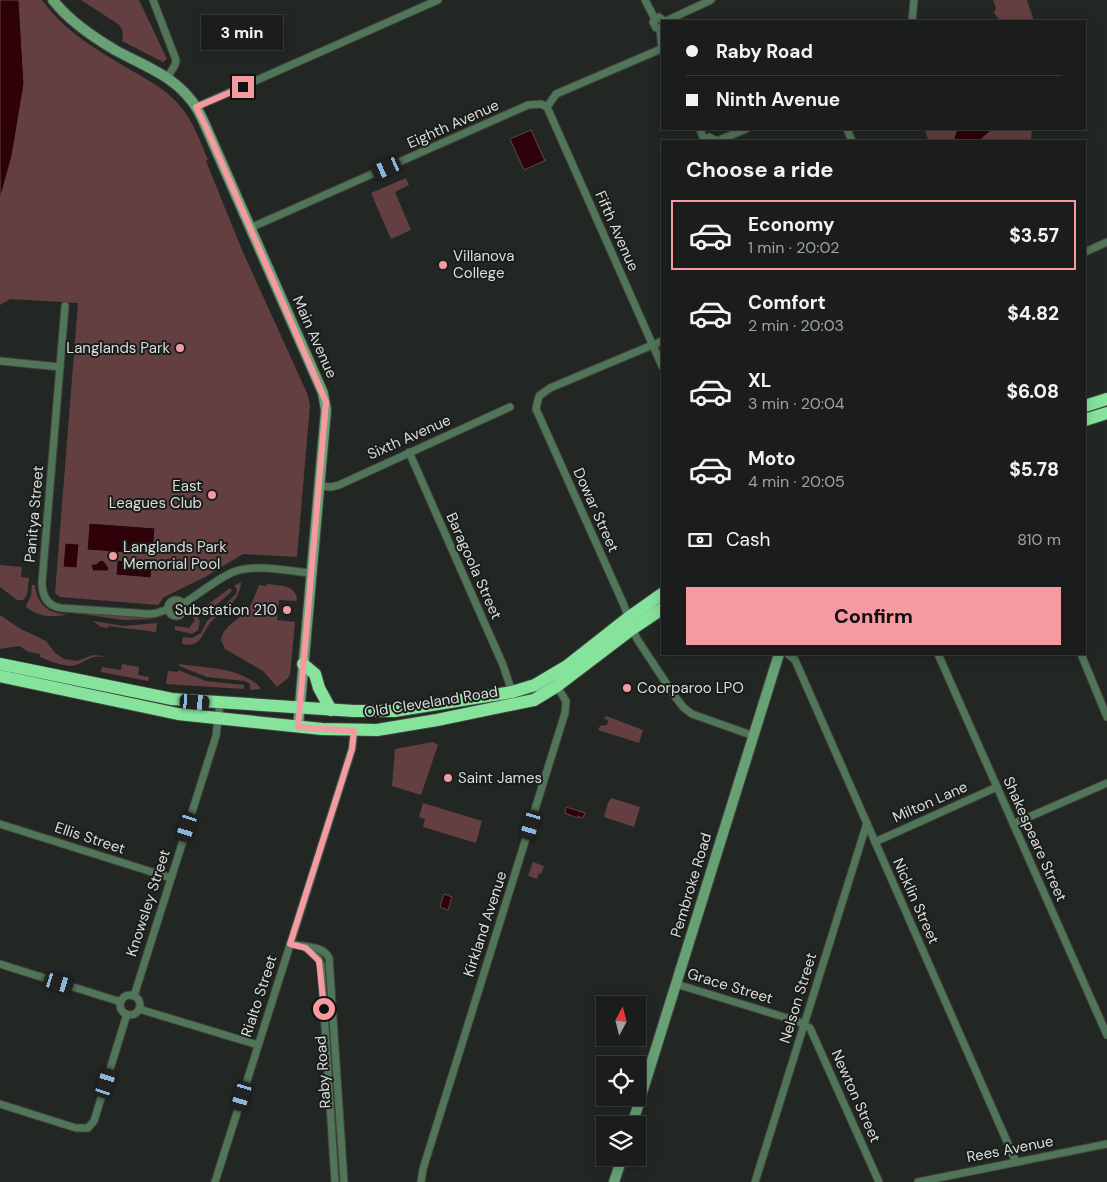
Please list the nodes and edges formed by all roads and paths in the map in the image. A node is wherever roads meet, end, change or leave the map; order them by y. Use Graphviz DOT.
graph roads {
  1 [pos="53,0"];
  2 [pos="153,0"];
  3 [pos="438,0"];
  4 [pos="645,0"];
  5 [pos="711,0"];
  6 [pos="914,0"];
  7 [pos="655,19"];
  8 [pos="664,20"];
  9 [pos="667,20"];
  10 [pos="912,20"];
  11 [pos="661,28"];
  12 [pos="661,49"];
  13 [pos="167,78"];
  14 [pos="196,107"];
  15 [pos="547,107"];
  16 [pos="744,130"];
  17 [pos="719,140"];
  18 [pos="250,228"];
  19 [pos="1107,242"];
  20 [pos="1086,252"];
  21 [pos="66,306"];
  22 [pos="661,341"];
  23 [pos="653,345"];
  24 [pos="0,361"];
  25 [pos="661,364"];
  26 [pos="60,367"];
  27 [pos="1107,399"];
  28 [pos="1086,406"];
  29 [pos="510,407"];
  30 [pos="1107,413"];
  31 [pos="1086,420"];
  32 [pos="409,452"];
  33 [pos="319,486"];
  34 [pos="311,573"];
  35 [pos="661,595"];
  36 [pos="183,604"];
  37 [pos="168,609"];
  38 [pos="661,610"];
  39 [pos="630,624"];
  40 [pos="779,655"];
  41 [pos="789,655"];
  42 [pos="938,655"];
  43 [pos="1082,655"];
  44 [pos="0,664"];
  45 [pos="303,664"];
  46 [pos="0,676"];
  47 [pos="553,682"];
  48 [pos="512,692"];
  49 [pos="220,703"];
  50 [pos="300,708"];
  51 [pos="331,710"];
  52 [pos="1107,717"];
  53 [pos="219,718"];
  54 [pos="298,727"];
  55 [pos="354,731"];
  56 [pos="754,736"];
  57 [pos="1107,783"];
  58 [pos="997,787"];
  59 [pos="867,823"];
  60 [pos="0,824"];
  61 [pos="1013,824"];
  62 [pos="875,842"];
  63 [pos="171,878"];
  64 [pos="290,944"];
  65 [pos="306,948"];
  66 [pos="0,964"];
  67 [pos="676,984"];
  68 [pos="134,996"];
  69 [pos="121,1002"];
  70 [pos="139,1009"];
  71 [pos="127,1014"];
  72 [pos="804,1024"];
  73 [pos="1107,1036"];
  74 [pos="258,1045"];
  75 [pos="0,1104"];
  76 [pos="635,1116"];
  77 [pos="1107,1144"];
  78 [pos="1016,1162"];
  79 [pos="619,1166"];
  80 [pos="215,1182"];
  81 [pos="334,1182"];
  82 [pos="344,1182"];
  83 [pos="421,1182"];
  84 [pos="614,1182"];
  85 [pos="754,1182"];
  86 [pos="879,1182"];
  87 [pos="918,1182"];
  1 -- 13 [label="street, Main Avenue"];
  2 -- 13 [label="street"];
  3 -- 14 [label="street"];
  4 -- 7 [label="street"];
  5 -- 9 [label="street"];
  6 -- 10 [label="street"];
  7 -- 8 [label="street"];
  7 -- 11 [label="street"];
  12 -- 15 [label="street"];
  13 -- 14 [label="street, Main Avenue"];
  14 -- 18 [label="street, Main Avenue"];
  15 -- 18 [label="street, Eighth Avenue"];
  15 -- 23 [label="street, Fifth Avenue"];
  16 -- 17 [label="street"];
  18 -- 33 [label="street, Main Avenue"];
  19 -- 20 [label="street"];
  21 -- 26 [label="street, Panitya Street"];
  22 -- 23 [label="street"];
  23 -- 25 [label="street, Fifth Avenue"];
  23 -- 39 [label="street, Dowar Street"];
  24 -- 26 [label="street"];
  26 -- 37 [label="street, Panitya Street"];
  27 -- 28 [label="highway"];
  29 -- 32 [label="street, Sixth Avenue"];
  30 -- 31 [label="highway"];
  32 -- 33 [label="street, Sixth Avenue"];
  32 -- 48 [label="street, Baragoola Street"];
  33 -- 34 [label="street, Main Avenue"];
  34 -- 36 [label="street"];
  34 -- 45 [label="street, Main Avenue"];
  35 -- 39 [label="highway, Old Cleveland Road"];
  36 -- 37 [label="street"];
  36 -- 37 [label="street"];
  38 -- 39 [label="highway, Old Cleveland Road"];
  39 -- 47 [label="highway, Old Cleveland Road"];
  39 -- 56 [label="street, Dowar Street"];
  40 -- 56 [label="street, Pembroke Road"];
  41 -- 59 [label="street, Nicklin Street"];
  42 -- 58 [label="street, Shakespeare Street"];
  43 -- 52 [label="street"];
  44 -- 49 [label="highway, Old Cleveland Road"];
  45 -- 50 [label="street, Main Avenue"];
  45 -- 51 [label="highway"];
  46 -- 53 [label="highway, Old Cleveland Road"];
  47 -- 48 [label="highway, Old Cleveland Road"];
  47 -- 55 [label="highway, Old Cleveland Road"];
  47 -- 83 [label="street, Kirkland Avenue"];
  48 -- 51 [label="highway, Old Cleveland Road"];
  49 -- 50 [label="highway, Old Cleveland Road"];
  49 -- 53 [label="street, Knowsley Street"];
  50 -- 51 [label="highway, Old Cleveland Road"];
  50 -- 54 [label="street, Main Avenue"];
  53 -- 54 [label="highway, Old Cleveland Road"];
  53 -- 63 [label="street, Knowsley Street"];
  54 -- 55 [label="highway, Old Cleveland Road"];
  55 -- 64 [label="street, Rialto Street"];
  56 -- 67 [label="street, Pembroke Road"];
  57 -- 61 [label="street"];
  58 -- 61 [label="street, Shakespeare Street"];
  58 -- 62 [label="street, Milton Lane"];
  59 -- 62 [label="street, Nicklin Street"];
  59 -- 72 [label="street, Nelson Street"];
  60 -- 63 [label="street, Ellis Street"];
  61 -- 73 [label="street, Shakespeare Street"];
  62 -- 78 [label="street, Nicklin Street"];
  63 -- 68 [label="street, Knowsley Street"];
  64 -- 65 [label="street, Raby Road"];
  64 -- 74 [label="street, Rialto Street"];
  65 -- 81 [label="street, Raby Road"];
  65 -- 82 [label="street, Raby Road"];
  66 -- 69 [label="street"];
  67 -- 72 [label="street, Grace Street"];
  67 -- 76 [label="street, Pembroke Road"];
  68 -- 69 [label="street"];
  68 -- 70 [label="street"];
  69 -- 71 [label="street"];
  70 -- 71 [label="street"];
  70 -- 74 [label="street"];
  71 -- 75 [label="street"];
  72 -- 85 [label="street, Nelson Street"];
  72 -- 86 [label="street, Newton Street"];
  74 -- 80 [label="street, Rialto Street"];
  77 -- 78 [label="street, Rees Avenue"];
  78 -- 87 [label="street, Rees Avenue"];
  79 -- 84 [label="street"];
}
